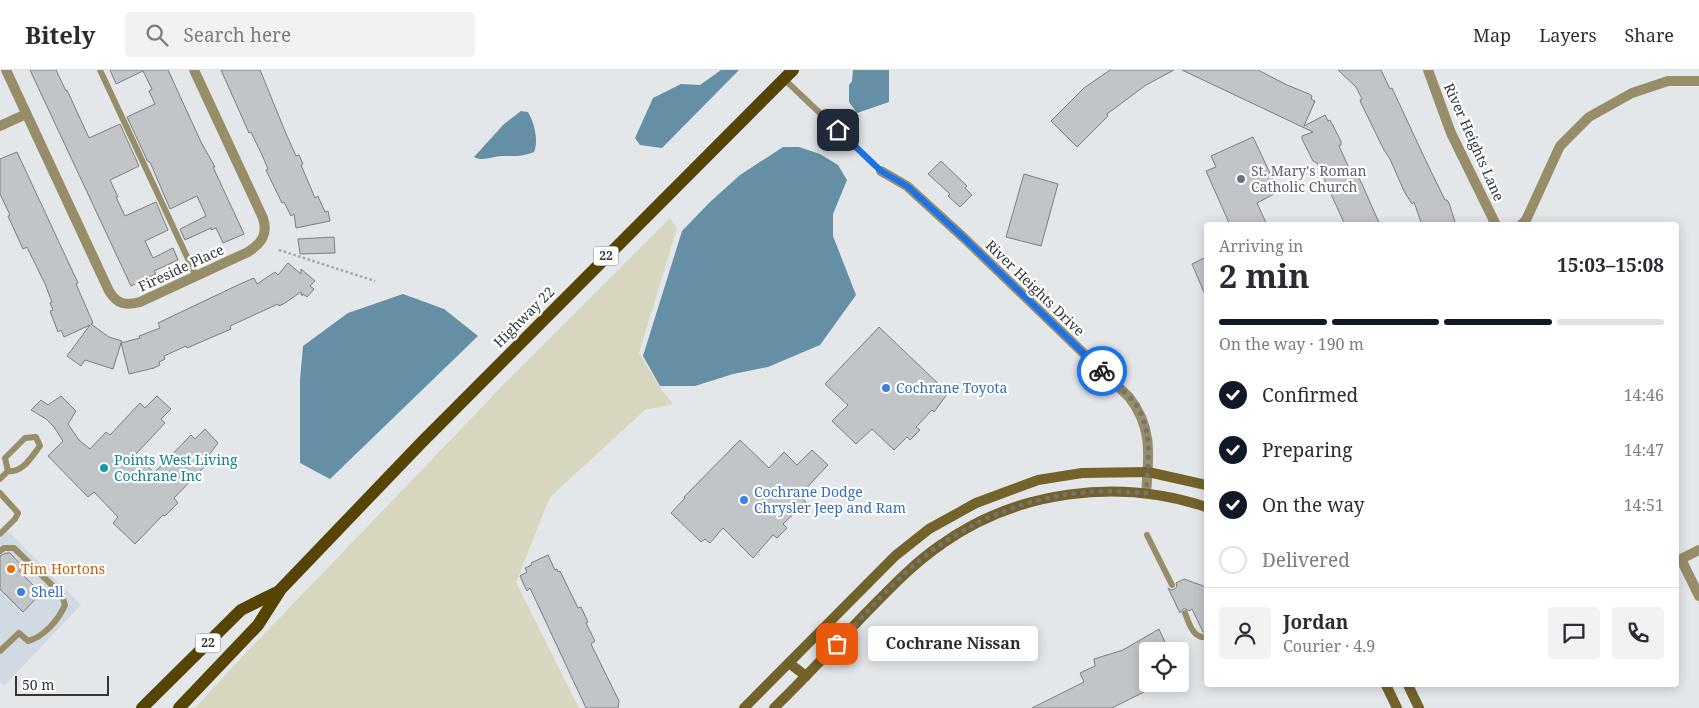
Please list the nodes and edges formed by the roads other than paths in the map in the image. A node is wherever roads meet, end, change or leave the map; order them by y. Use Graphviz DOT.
graph roads {
  1 [pos="6,70"];
  2 [pos="100,70"];
  3 [pos="194,70"];
  4 [pos="1428,70"];
  5 [pos="788,74"];
  6 [pos="1699,81"];
  7 [pos="26,114"];
  8 [pos="0,126"];
  9 [pos="881,171"];
  10 [pos="1495,222"];
  11 [pos="1524,222"];
  12 [pos="196,276"];
  13 [pos="8,471"];
  14 [pos="1148,472"];
  15 [pos="0,479"];
  16 [pos="1204,485"];
  17 [pos="0,493"];
  18 [pos="1146,493"];
  19 [pos="1204,506"];
  20 [pos="929,529"];
  21 [pos="0,534"];
  22 [pos="1147,535"];
  23 [pos="942,543"];
  24 [pos="1699,550"];
  25 [pos="0,551"];
  26 [pos="1172,585"];
  27 [pos="281,589"];
  28 [pos="1699,596"];
  29 [pos="1185,613"];
  30 [pos="1204,637"];
  31 [pos="0,651"];
  32 [pos="790,662"];
  33 [pos="806,676"];
  34 [pos="1387,687"];
  35 [pos="1409,687"];
  36 [pos="142,708"];
  37 [pos="179,708"];
  38 [pos="744,708"];
  39 [pos="774,708"];
  40 [pos="1397,708"];
  41 [pos="1419,708"];
  1 -- 7 [label="street, Fireside Place"];
  2 -- 12 [label="lane"];
  3 -- 12 [label="street, Fireside Place"];
  4 -- 10 [label="street, River Heights Lane"];
  5 -- 9 [label="lane"];
  5 -- 27 [label="main road, Highway 22 / 22"];
  6 -- 11 [label="street"];
  7 -- 8 [label="street"];
  7 -- 12 [label="street, Fireside Place"];
  9 -- 14 [label="street, River Heights Drive"];
  13 -- 13 [label="lane"];
  13 -- 15 [label="lane"];
  14 -- 16 [label="street"];
  14 -- 18 [label="street, River Heights Drive"];
  14 -- 20 [label="street"];
  17 -- 21 [label="lane"];
  18 -- 19 [label="street"];
  18 -- 23 [label="street"];
  20 -- 23 [label="street"];
  20 -- 32 [label="street"];
  22 -- 26 [label="lane"];
  23 -- 33 [label="street"];
  24 -- 28 [label="street"];
  25 -- 31 [label="lane"];
  27 -- 36 [label="main road, Highway 22 / 22"];
  27 -- 37 [label="main road, Highway 22 / 22"];
  29 -- 30 [label="lane"];
  32 -- 33 [label="street"];
  32 -- 38 [label="street"];
  33 -- 39 [label="street"];
  34 -- 40 [label="street"];
  35 -- 41 [label="street"];
}
